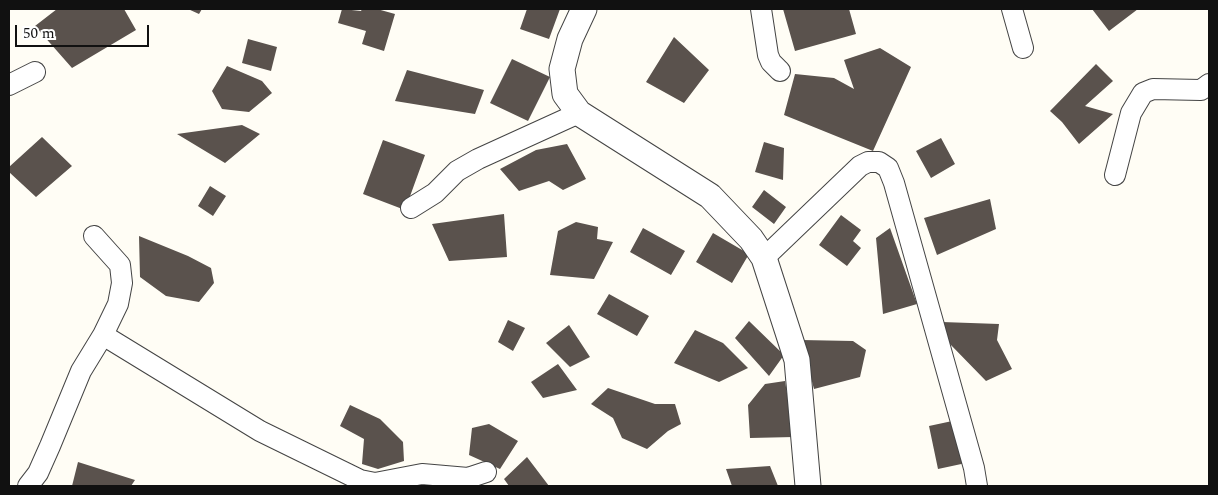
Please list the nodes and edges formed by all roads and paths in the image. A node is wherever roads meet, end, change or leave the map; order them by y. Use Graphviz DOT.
graph roads {
  1 [pos="584,9"];
  2 [pos="761,9"];
  3 [pos="1012,9"];
  4 [pos="1023,48"];
  5 [pos="780,71"];
  6 [pos="35,72"];
  7 [pos="1209,84"];
  8 [pos="9,85"];
  9 [pos="579,113"];
  10 [pos="1115,175"];
  11 [pos="411,208"];
  12 [pos="94,236"];
  13 [pos="764,258"];
  14 [pos="103,335"];
  15 [pos="486,472"];
  16 [pos="376,484"];
  17 [pos="28,486"];
  18 [pos="808,486"];
  19 [pos="977,486"];
  1 -- 9 [label="street"];
  2 -- 5 [label="street"];
  3 -- 4 [label="street"];
  6 -- 8 [label="street"];
  7 -- 10 [label="street"];
  9 -- 11 [label="street"];
  9 -- 13 [label="street"];
  12 -- 14 [label="street"];
  13 -- 18 [label="street"];
  13 -- 19 [label="street"];
  14 -- 16 [label="street"];
  14 -- 17 [label="street"];
  15 -- 16 [label="street"];
}
